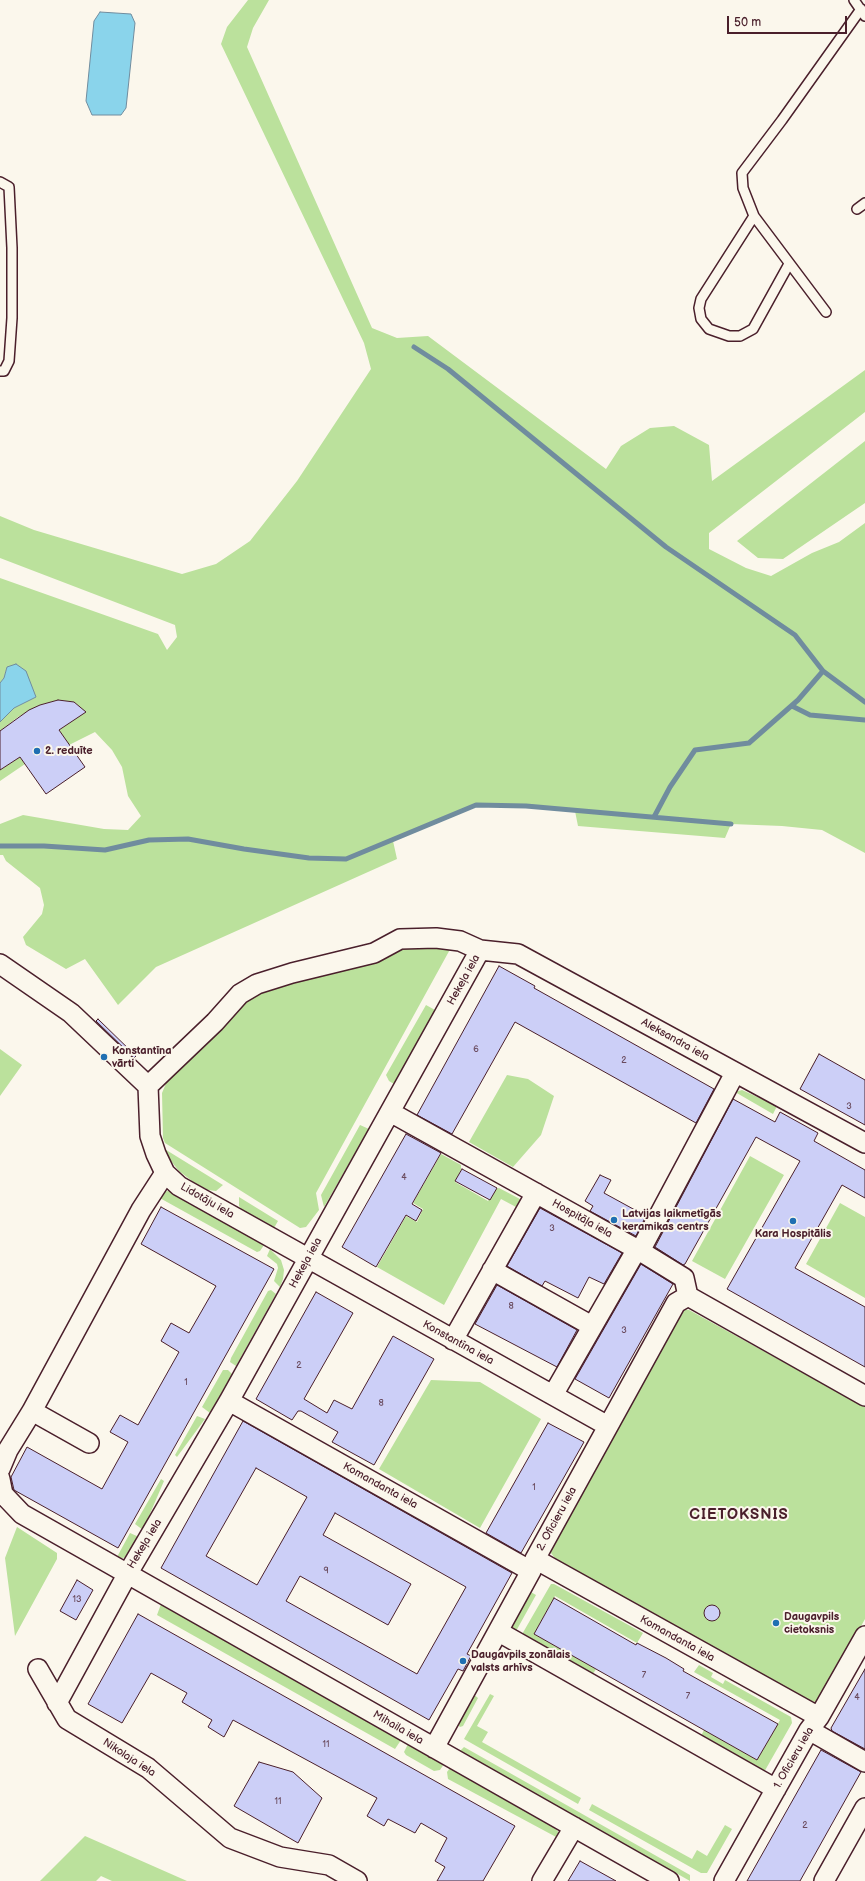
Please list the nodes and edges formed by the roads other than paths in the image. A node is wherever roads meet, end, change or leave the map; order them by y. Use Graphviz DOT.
graph roads {
  1 [pos="854,0"];
  2 [pos="863,13"];
  3 [pos="0,182"];
  4 [pos="865,203"];
  5 [pos="857,209"];
  6 [pos="754,216"];
  7 [pos="789,264"];
  8 [pos="826,312"];
  9 [pos="0,371"];
  10 [pos="480,950"];
  11 [pos="0,964"];
  12 [pos="735,1073"];
  13 [pos="148,1086"];
  14 [pos="390,1112"];
  15 [pos="865,1144"];
  16 [pos="165,1173"];
  17 [pos="536,1193"];
  18 [pos="638,1250"];
  19 [pos="309,1259"];
  20 [pos="492,1270"];
  21 [pos="688,1296"];
  22 [pos="592,1326"];
  23 [pos="453,1340"];
  24 [pos="553,1396"];
  25 [pos="865,1396"];
  26 [pos="229,1401"];
  27 [pos="32,1411"];
  28 [pos="608,1426"];
  29 [pos="89,1443"];
  30 [pos="0,1470"];
  31 [pos="0,1479"];
  32 [pos="533,1565"];
  33 [pos="128,1573"];
  34 [pos="499,1632"];
  35 [pos="865,1636"];
  36 [pos="38,1669"];
  37 [pos="57,1703"];
  38 [pos="814,1723"];
  39 [pos="434,1748"];
  40 [pos="865,1762"];
  41 [pos="776,1789"];
  42 [pos="865,1808"];
  43 [pos="574,1827"];
  44 [pos="357,1881"];
  45 [pos="542,1881"];
  46 [pos="669,1881"];
  47 [pos="724,1881"];
  48 [pos="824,1881"];
  1 -- 2 [label="lane"];
  2 -- 6 [label="lane"];
  3 -- 9 [label="lane"];
  4 -- 5 [label="lane"];
  6 -- 7 [label="lane"];
  6 -- 7 [label="lane"];
  7 -- 8 [label="lane"];
  10 -- 12 [label="street, Aleksandra iela"];
  10 -- 13 [label="street"];
  10 -- 14 [label="street, Hekeļa iela"];
  11 -- 13 [label="street"];
  12 -- 15 [label="street, Aleksandra iela"];
  12 -- 18 [label="street"];
  13 -- 16 [label="street, Lidotāju iela"];
  14 -- 17 [label="street, Hospitāļa iela"];
  14 -- 19 [label="street, Hekeļa iela"];
  16 -- 19 [label="street, Lidotāju iela"];
  16 -- 27 [label="street"];
  17 -- 18 [label="street, Hospitāļa iela"];
  17 -- 20 [label="street"];
  18 -- 21 [label="street, Hospitāļa iela"];
  18 -- 22 [label="street"];
  19 -- 23 [label="street, Konstantīna iela"];
  19 -- 26 [label="street, Hekeļa iela"];
  20 -- 22 [label="street"];
  20 -- 23 [label="street"];
  21 -- 25 [label="street"];
  21 -- 28 [label="street, 2. Oficieru iela"];
  22 -- 24 [label="street"];
  23 -- 24 [label="street, Konstantīna iela"];
  24 -- 28 [label="street, Konstantīna iela"];
  26 -- 32 [label="street, Komandanta iela"];
  26 -- 33 [label="street, Hekeļa iela"];
  27 -- 29 [label="street"];
  27 -- 30 [label="street"];
  28 -- 32 [label="street, 2. Oficieru iela"];
  31 -- 33 [label="street, Mihaila iela"];
  32 -- 34 [label="street, 2. Oficieru iela"];
  32 -- 38 [label="street, Komandanta iela"];
  33 -- 37 [label="street"];
  33 -- 39 [label="street, Mihaila iela"];
  34 -- 39 [label="street, 2. Oficieru iela"];
  34 -- 41 [label="street"];
  35 -- 38 [label="street, 1. Oficieru iela"];
  36 -- 37 [label="street, Nikolaja iela"];
  37 -- 44 [label="street, Nikolaja iela"];
  38 -- 40 [label="street, Komandanta iela"];
  38 -- 41 [label="street, 1. Oficieru iela"];
  39 -- 43 [label="street, Mihaila iela"];
  41 -- 47 [label="street, 1. Oficieru iela"];
  42 -- 48 [label="street"];
  43 -- 45 [label="street"];
  43 -- 46 [label="street, Mihaila iela"];
}
